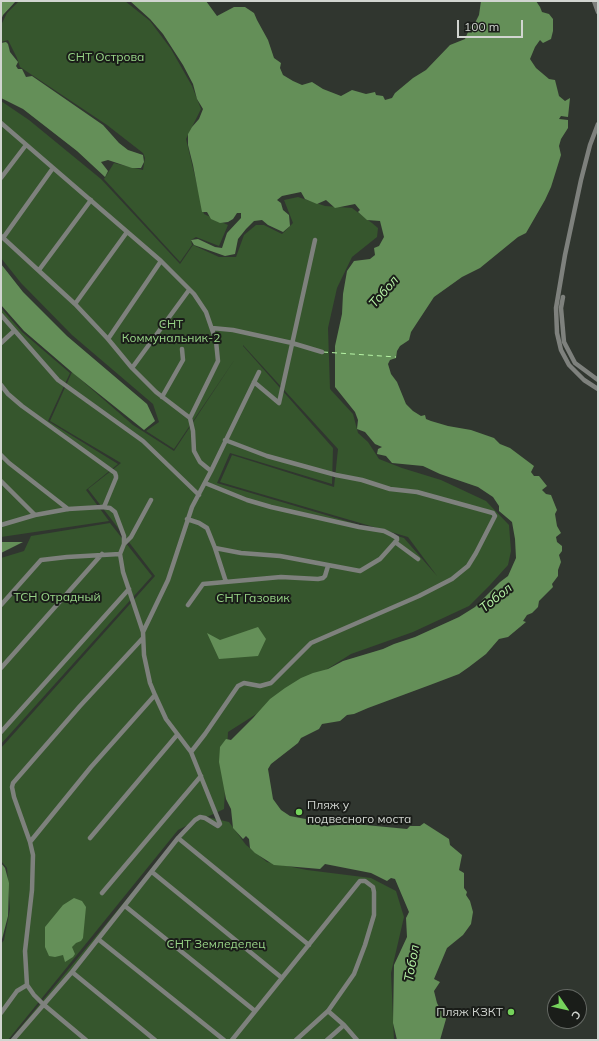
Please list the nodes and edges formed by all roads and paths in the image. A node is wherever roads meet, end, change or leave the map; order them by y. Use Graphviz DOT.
graph roads {
  1 [pos="594,1"];
  2 [pos="598,12"];
  3 [pos="1,123"];
  4 [pos="598,124"];
  5 [pos="26,145"];
  6 [pos="53,168"];
  7 [pos="1,178"];
  8 [pos="91,200"];
  9 [pos="127,232"];
  10 [pos="2,237"];
  11 [pos="314,240"];
  12 [pos="161,261"];
  13 [pos="39,270"];
  14 [pos="189,290"];
  15 [pos="563,297"];
  16 [pos="75,304"];
  17 [pos="1,315"];
  18 [pos="212,328"];
  19 [pos="14,331"];
  20 [pos="108,339"];
  21 [pos="1,343"];
  22 [pos="292,343"];
  23 [pos="182,350"];
  24 [pos="322,352"];
  25 [pos="132,368"];
  26 [pos="259,372"];
  27 [pos="598,380"];
  28 [pos="254,382"];
  29 [pos="1,386"];
  30 [pos="598,389"];
  31 [pos="162,398"];
  32 [pos="190,418"];
  33 [pos="225,440"];
  34 [pos="1,455"];
  35 [pos="211,471"];
  36 [pos="1,481"];
  37 [pos="205,483"];
  38 [pos="199,495"];
  39 [pos="151,500"];
  40 [pos="104,507"];
  41 [pos="68,509"];
  42 [pos="34,515"];
  43 [pos="187,519"];
  44 [pos="1,525"];
  45 [pos="395,542"];
  46 [pos="124,544"];
  47 [pos="215,548"];
  48 [pos="102,554"];
  49 [pos="120,554"];
  50 [pos="418,559"];
  51 [pos="328,566"];
  52 [pos="226,582"];
  53 [pos="129,589"];
  54 [pos="1,605"];
  55 [pos="188,605"];
  56 [pos="142,632"];
  57 [pos="142,639"];
  58 [pos="1,668"];
  59 [pos="155,695"];
  60 [pos="1,732"];
  61 [pos="177,735"];
  62 [pos="191,752"];
  63 [pos="201,776"];
  64 [pos="90,838"];
  65 [pos="178,838"];
  66 [pos="30,842"];
  67 [pos="152,872"];
  68 [pos="102,893"];
  69 [pos="125,906"];
  70 [pos="98,939"];
  71 [pos="310,945"];
  72 [pos="72,972"];
  73 [pos="282,978"];
  74 [pos="27,985"];
  75 [pos="43,1004"];
  76 [pos="255,1011"];
  77 [pos="328,1011"];
  78 [pos="1,1013"];
  79 [pos="344,1025"];
  80 [pos="15,1039"];
  81 [pos="86,1040"];
  82 [pos="155,1040"];
  83 [pos="224,1040"];
  84 [pos="232,1040"];
  85 [pos="296,1040"];
  86 [pos="327,1040"];
  87 [pos="357,1040"];
  1 -- 2 [label="street"];
  3 -- 5 [label="street"];
  4 -- 30 [label="street"];
  5 -- 6 [label="street"];
  5 -- 7 [label="street"];
  6 -- 8 [label="street"];
  6 -- 10 [label="street"];
  8 -- 9 [label="street"];
  8 -- 13 [label="street"];
  9 -- 12 [label="street"];
  9 -- 16 [label="street"];
  10 -- 13 [label="street"];
  11 -- 22 [label="street"];
  12 -- 14 [label="street"];
  12 -- 20 [label="street"];
  13 -- 16 [label="street"];
  14 -- 18 [label="street"];
  14 -- 25 [label="street"];
  15 -- 27 [label="street"];
  16 -- 20 [label="street"];
  17 -- 19 [label="street"];
  18 -- 22 [label="street"];
  18 -- 32 [label="street"];
  19 -- 21 [label="street"];
  19 -- 38 [label="street"];
  20 -- 25 [label="street"];
  22 -- 24 [label="street"];
  22 -- 28 [label="street"];
  23 -- 31 [label="street"];
  25 -- 31 [label="street"];
  26 -- 28 [label="street"];
  28 -- 33 [label="street"];
  29 -- 40 [label="street"];
  31 -- 32 [label="street"];
  32 -- 35 [label="street"];
  33 -- 35 [label="street"];
  33 -- 62 [label="street"];
  34 -- 41 [label="street"];
  35 -- 37 [label="street"];
  36 -- 42 [label="street"];
  37 -- 38 [label="street"];
  37 -- 45 [label="street"];
  38 -- 43 [label="street"];
  39 -- 46 [label="street"];
  40 -- 41 [label="street"];
  40 -- 46 [label="street"];
  41 -- 42 [label="street"];
  42 -- 44 [label="street"];
  43 -- 47 [label="street"];
  43 -- 56 [label="street"];
  45 -- 50 [label="street"];
  45 -- 51 [label="street"];
  46 -- 49 [label="street"];
  47 -- 51 [label="street"];
  47 -- 52 [label="street"];
  48 -- 49 [label="street"];
  48 -- 54 [label="street"];
  48 -- 58 [label="street"];
  49 -- 53 [label="street"];
  51 -- 52 [label="street"];
  52 -- 55 [label="street"];
  53 -- 56 [label="street"];
  53 -- 60 [label="street"];
  56 -- 57 [label="street"];
  57 -- 59 [label="street"];
  57 -- 66 [label="street"];
  59 -- 61 [label="street"];
  59 -- 66 [label="street"];
  61 -- 62 [label="street"];
  61 -- 64 [label="street"];
  62 -- 63 [label="street"];
  63 -- 65 [label="street"];
  63 -- 68 [label="street"];
  65 -- 67 [label="street"];
  65 -- 71 [label="street"];
  66 -- 74 [label="street"];
  67 -- 69 [label="street"];
  67 -- 73 [label="street"];
  69 -- 70 [label="street"];
  69 -- 76 [label="street"];
  70 -- 72 [label="street"];
  70 -- 83 [label="street"];
  71 -- 73 [label="street"];
  71 -- 77 [label="street"];
  72 -- 75 [label="street"];
  72 -- 82 [label="street"];
  73 -- 76 [label="street"];
  74 -- 75 [label="street"];
  74 -- 78 [label="street"];
  75 -- 80 [label="street"];
  75 -- 81 [label="street"];
  76 -- 84 [label="street"];
  77 -- 79 [label="street"];
  77 -- 85 [label="street"];
  79 -- 86 [label="street"];
  79 -- 87 [label="street"];
}
